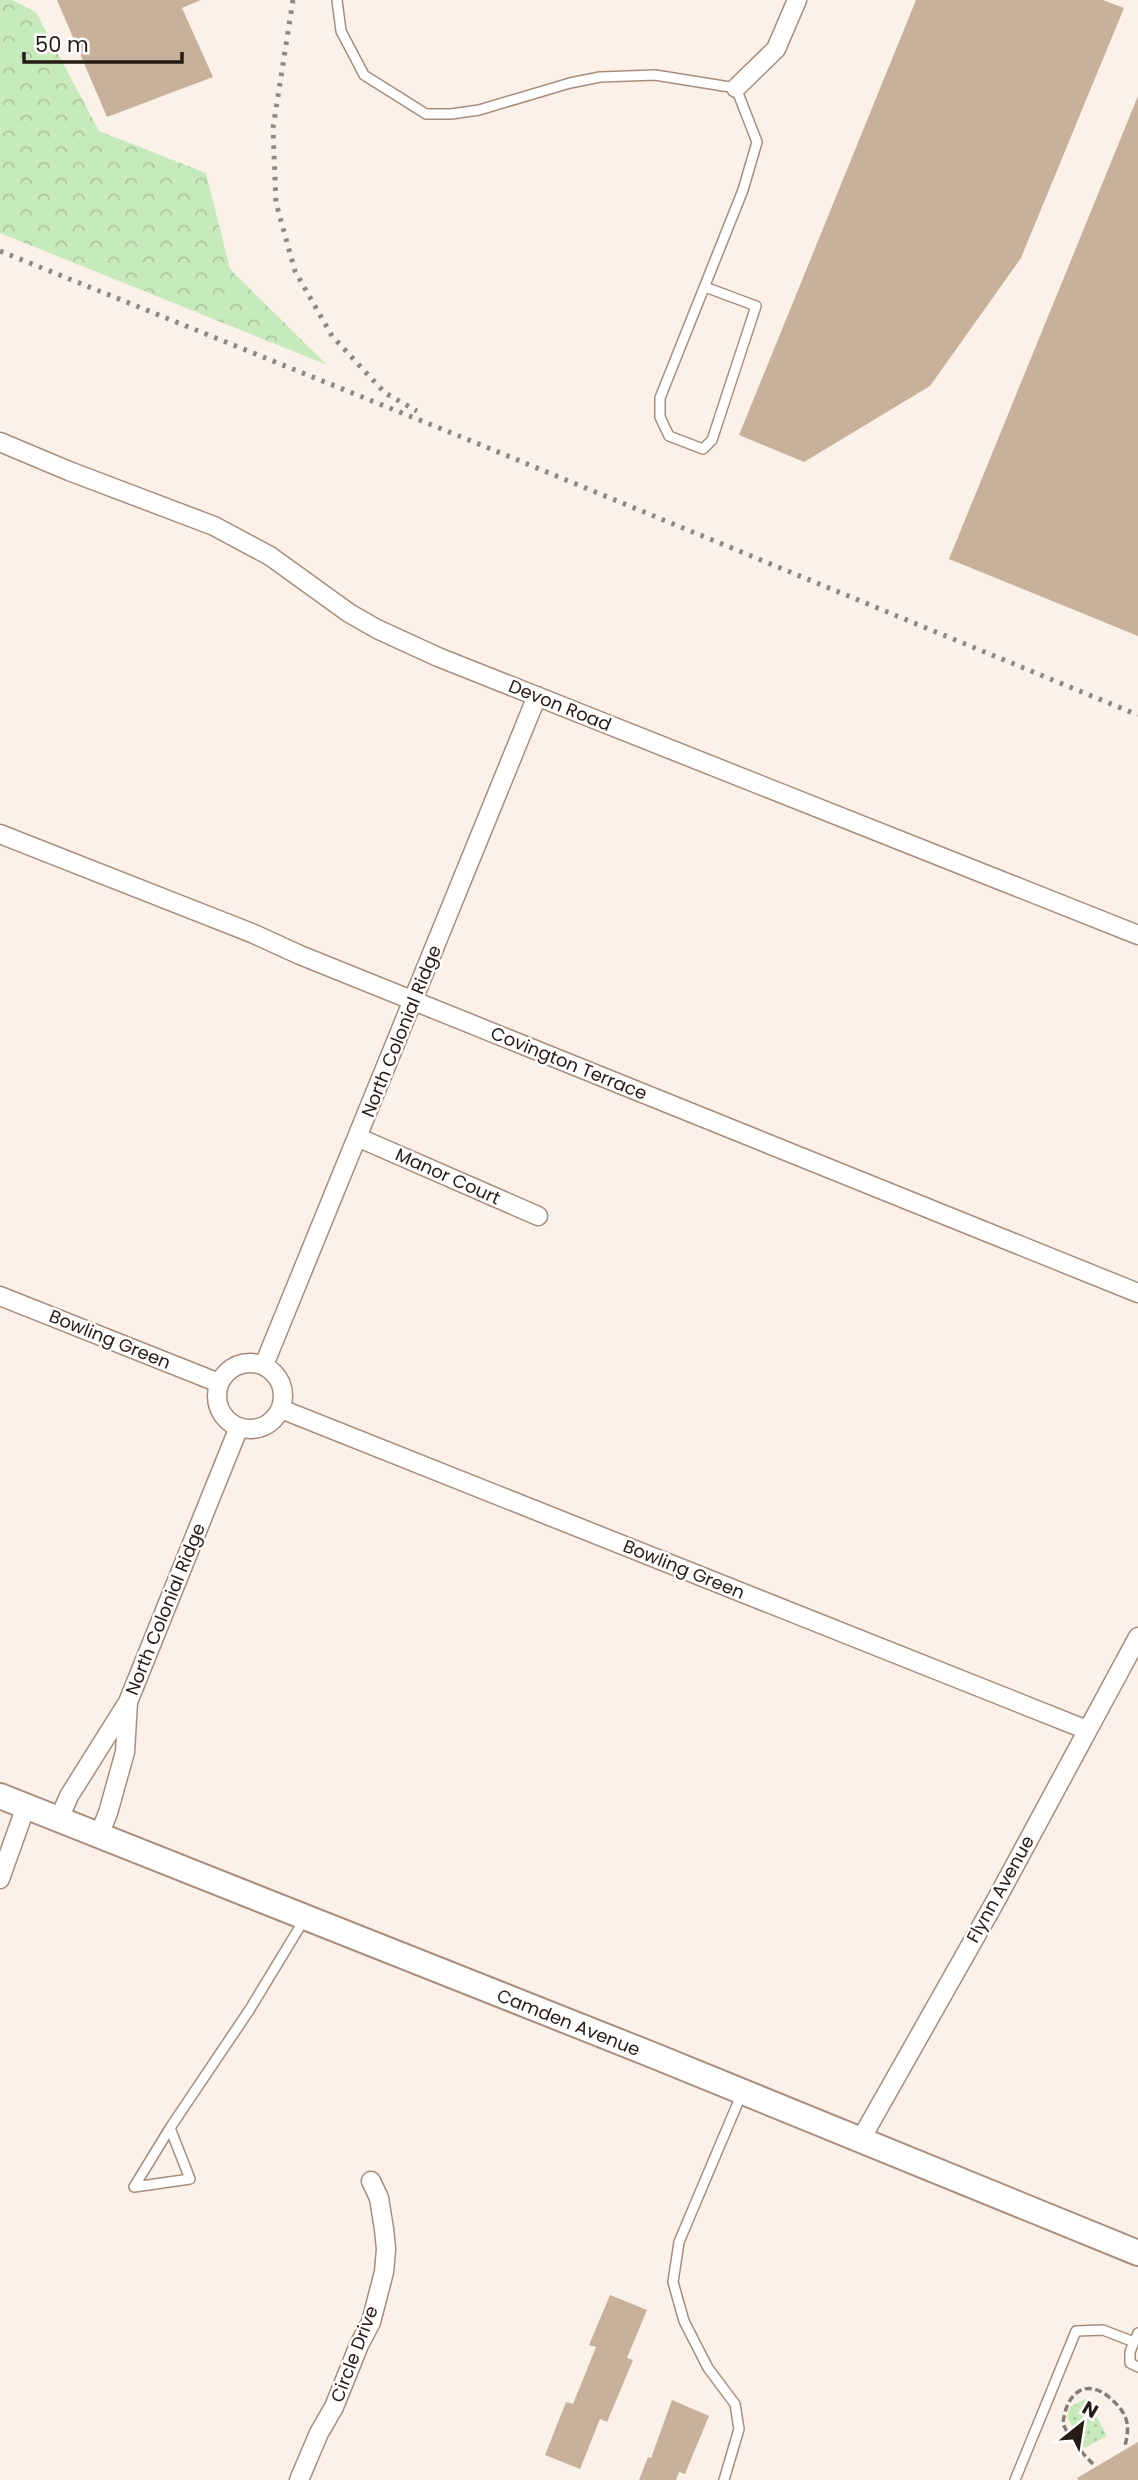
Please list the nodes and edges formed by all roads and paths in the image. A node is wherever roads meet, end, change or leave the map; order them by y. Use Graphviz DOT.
graph roads {
  1 [pos="337,0"];
  2 [pos="797,0"];
  3 [pos="736,88"];
  4 [pos="705,287"];
  5 [pos="0,442"];
  6 [pos="537,696"];
  7 [pos="0,834"];
  8 [pos="1138,935"];
  9 [pos="413,1000"];
  10 [pos="357,1137"];
  11 [pos="538,1216"];
  12 [pos="1138,1293"];
  13 [pos="0,1296"];
  14 [pos="264,1366"];
  15 [pos="219,1383"];
  16 [pos="281,1409"];
  17 [pos="239,1427"];
  18 [pos="1138,1637"];
  19 [pos="128,1702"];
  20 [pos="1087,1730"];
  21 [pos="0,1796"];
  22 [pos="26,1806"];
  23 [pos="59,1819"];
  24 [pos="99,1835"];
  25 [pos="0,1879"];
  26 [pos="305,1918"];
  27 [pos="742,2091"];
  28 [pos="170,2128"];
  29 [pos="861,2139"];
  30 [pos="371,2181"];
  31 [pos="1138,2253"];
  32 [pos="1138,2333"];
  33 [pos="1134,2342"];
  34 [pos="1138,2367"];
  35 [pos="1125,2446"];
  36 [pos="1093,2463"];
  37 [pos="299,2480"];
  38 [pos="724,2480"];
  39 [pos="1015,2480"];
  1 -- 3 [label="lane"];
  2 -- 3 [label="street"];
  3 -- 4 [label="lane"];
  4 -- 4 [label="lane"];
  5 -- 6 [label="street, Devon Road"];
  6 -- 8 [label="street, Devon Road"];
  6 -- 9 [label="street, North Colonial Ridge"];
  7 -- 9 [label="street, Covington Terrace"];
  9 -- 10 [label="street, North Colonial Ridge"];
  9 -- 12 [label="street, Covington Terrace"];
  10 -- 11 [label="street, Manor Court"];
  10 -- 14 [label="street, North Colonial Ridge"];
  13 -- 15 [label="street, Bowling Green"];
  14 -- 15 [label="street"];
  14 -- 16 [label="street"];
  15 -- 17 [label="street"];
  16 -- 17 [label="street"];
  16 -- 20 [label="street, Bowling Green"];
  17 -- 19 [label="street, North Colonial Ridge"];
  18 -- 20 [label="street, Flynn Avenue"];
  19 -- 23 [label="street"];
  19 -- 24 [label="street, North Colonial Ridge"];
  20 -- 29 [label="street, Flynn Avenue"];
  21 -- 22 [label="main road, Camden Avenue"];
  22 -- 23 [label="main road, Camden Avenue"];
  22 -- 25 [label="street"];
  23 -- 24 [label="main road, Camden Avenue"];
  24 -- 26 [label="main road, Camden Avenue"];
  26 -- 27 [label="main road, Camden Avenue"];
  26 -- 28 [label="lane"];
  27 -- 29 [label="main road, Camden Avenue"];
  27 -- 38 [label="lane"];
  28 -- 28 [label="lane"];
  29 -- 31 [label="main road, Camden Avenue"];
  30 -- 37 [label="street, Circle Drive"];
  32 -- 33 [label="lane"];
  33 -- 34 [label="lane"];
  33 -- 39 [label="lane"];
  35 -- 36 [label="path"];
}
